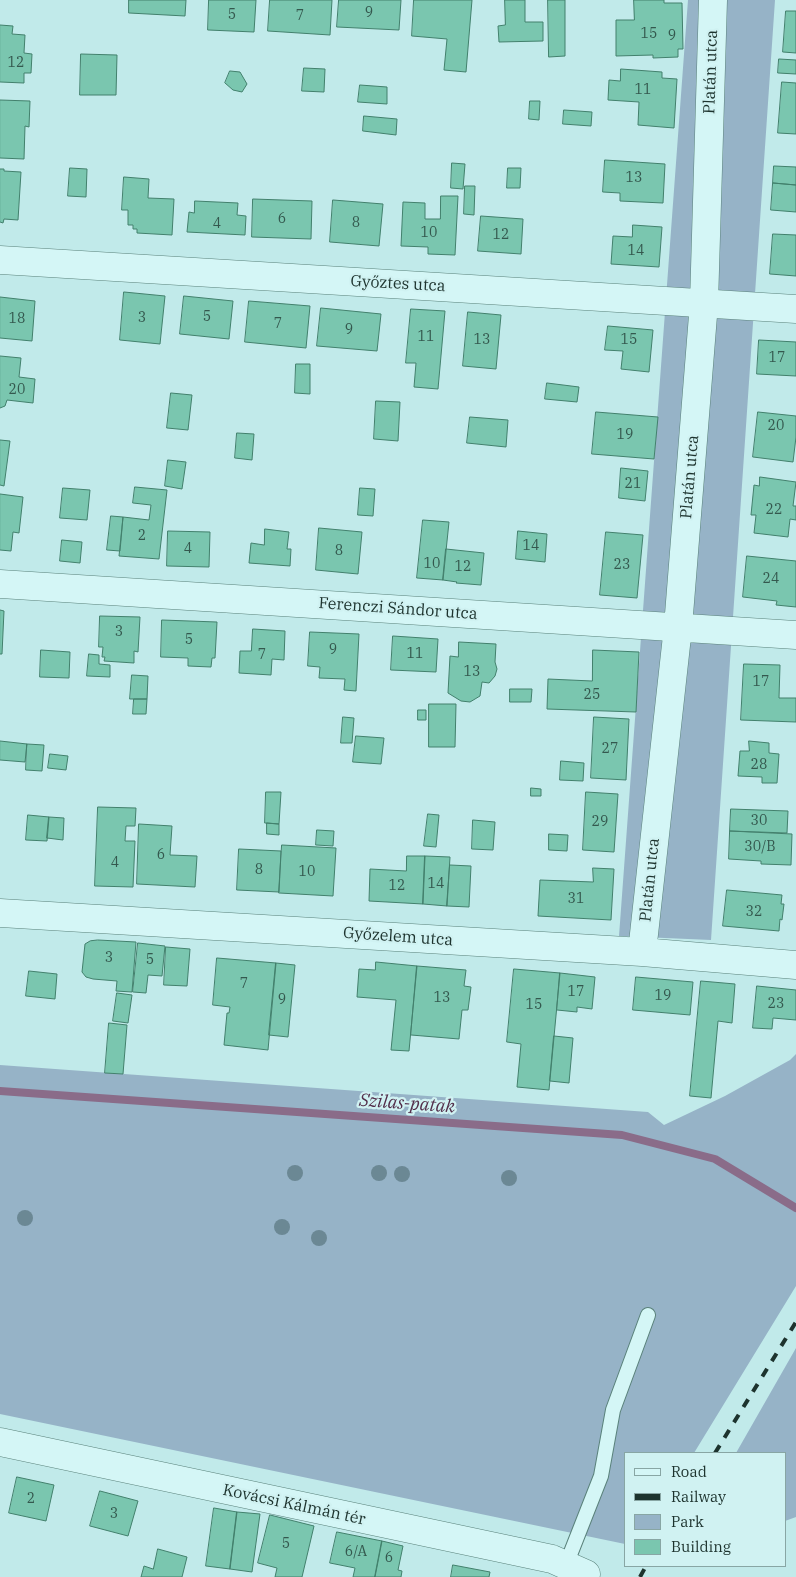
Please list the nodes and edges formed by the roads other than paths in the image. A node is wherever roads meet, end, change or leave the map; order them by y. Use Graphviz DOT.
graph roads {
  1 [pos="713,0"];
  2 [pos="0,260"];
  3 [pos="704,303"];
  4 [pos="796,308"];
  5 [pos="0,584"];
  6 [pos="678,626"];
  7 [pos="796,635"];
  8 [pos="0,913"];
  9 [pos="642,952"];
  10 [pos="796,965"];
  11 [pos="648,1315"];
  12 [pos="0,1442"];
  13 [pos="579,1572"];
  1 -- 3 [label="street, Platán utca"];
  2 -- 3 [label="street, Győztes utca"];
  3 -- 4 [label="street, Győztes utca"];
  3 -- 6 [label="street, Platán utca"];
  5 -- 6 [label="street, Ferenczi Sándor utca"];
  6 -- 7 [label="street, Ferenczi Sándor utca"];
  6 -- 9 [label="street, Platán utca"];
  8 -- 9 [label="street, Győzelem utca"];
  9 -- 10 [label="street, Győzelem utca"];
  11 -- 13 [label="lane"];
  12 -- 13 [label="street, Kovácsi Kálmán tér"];
}
